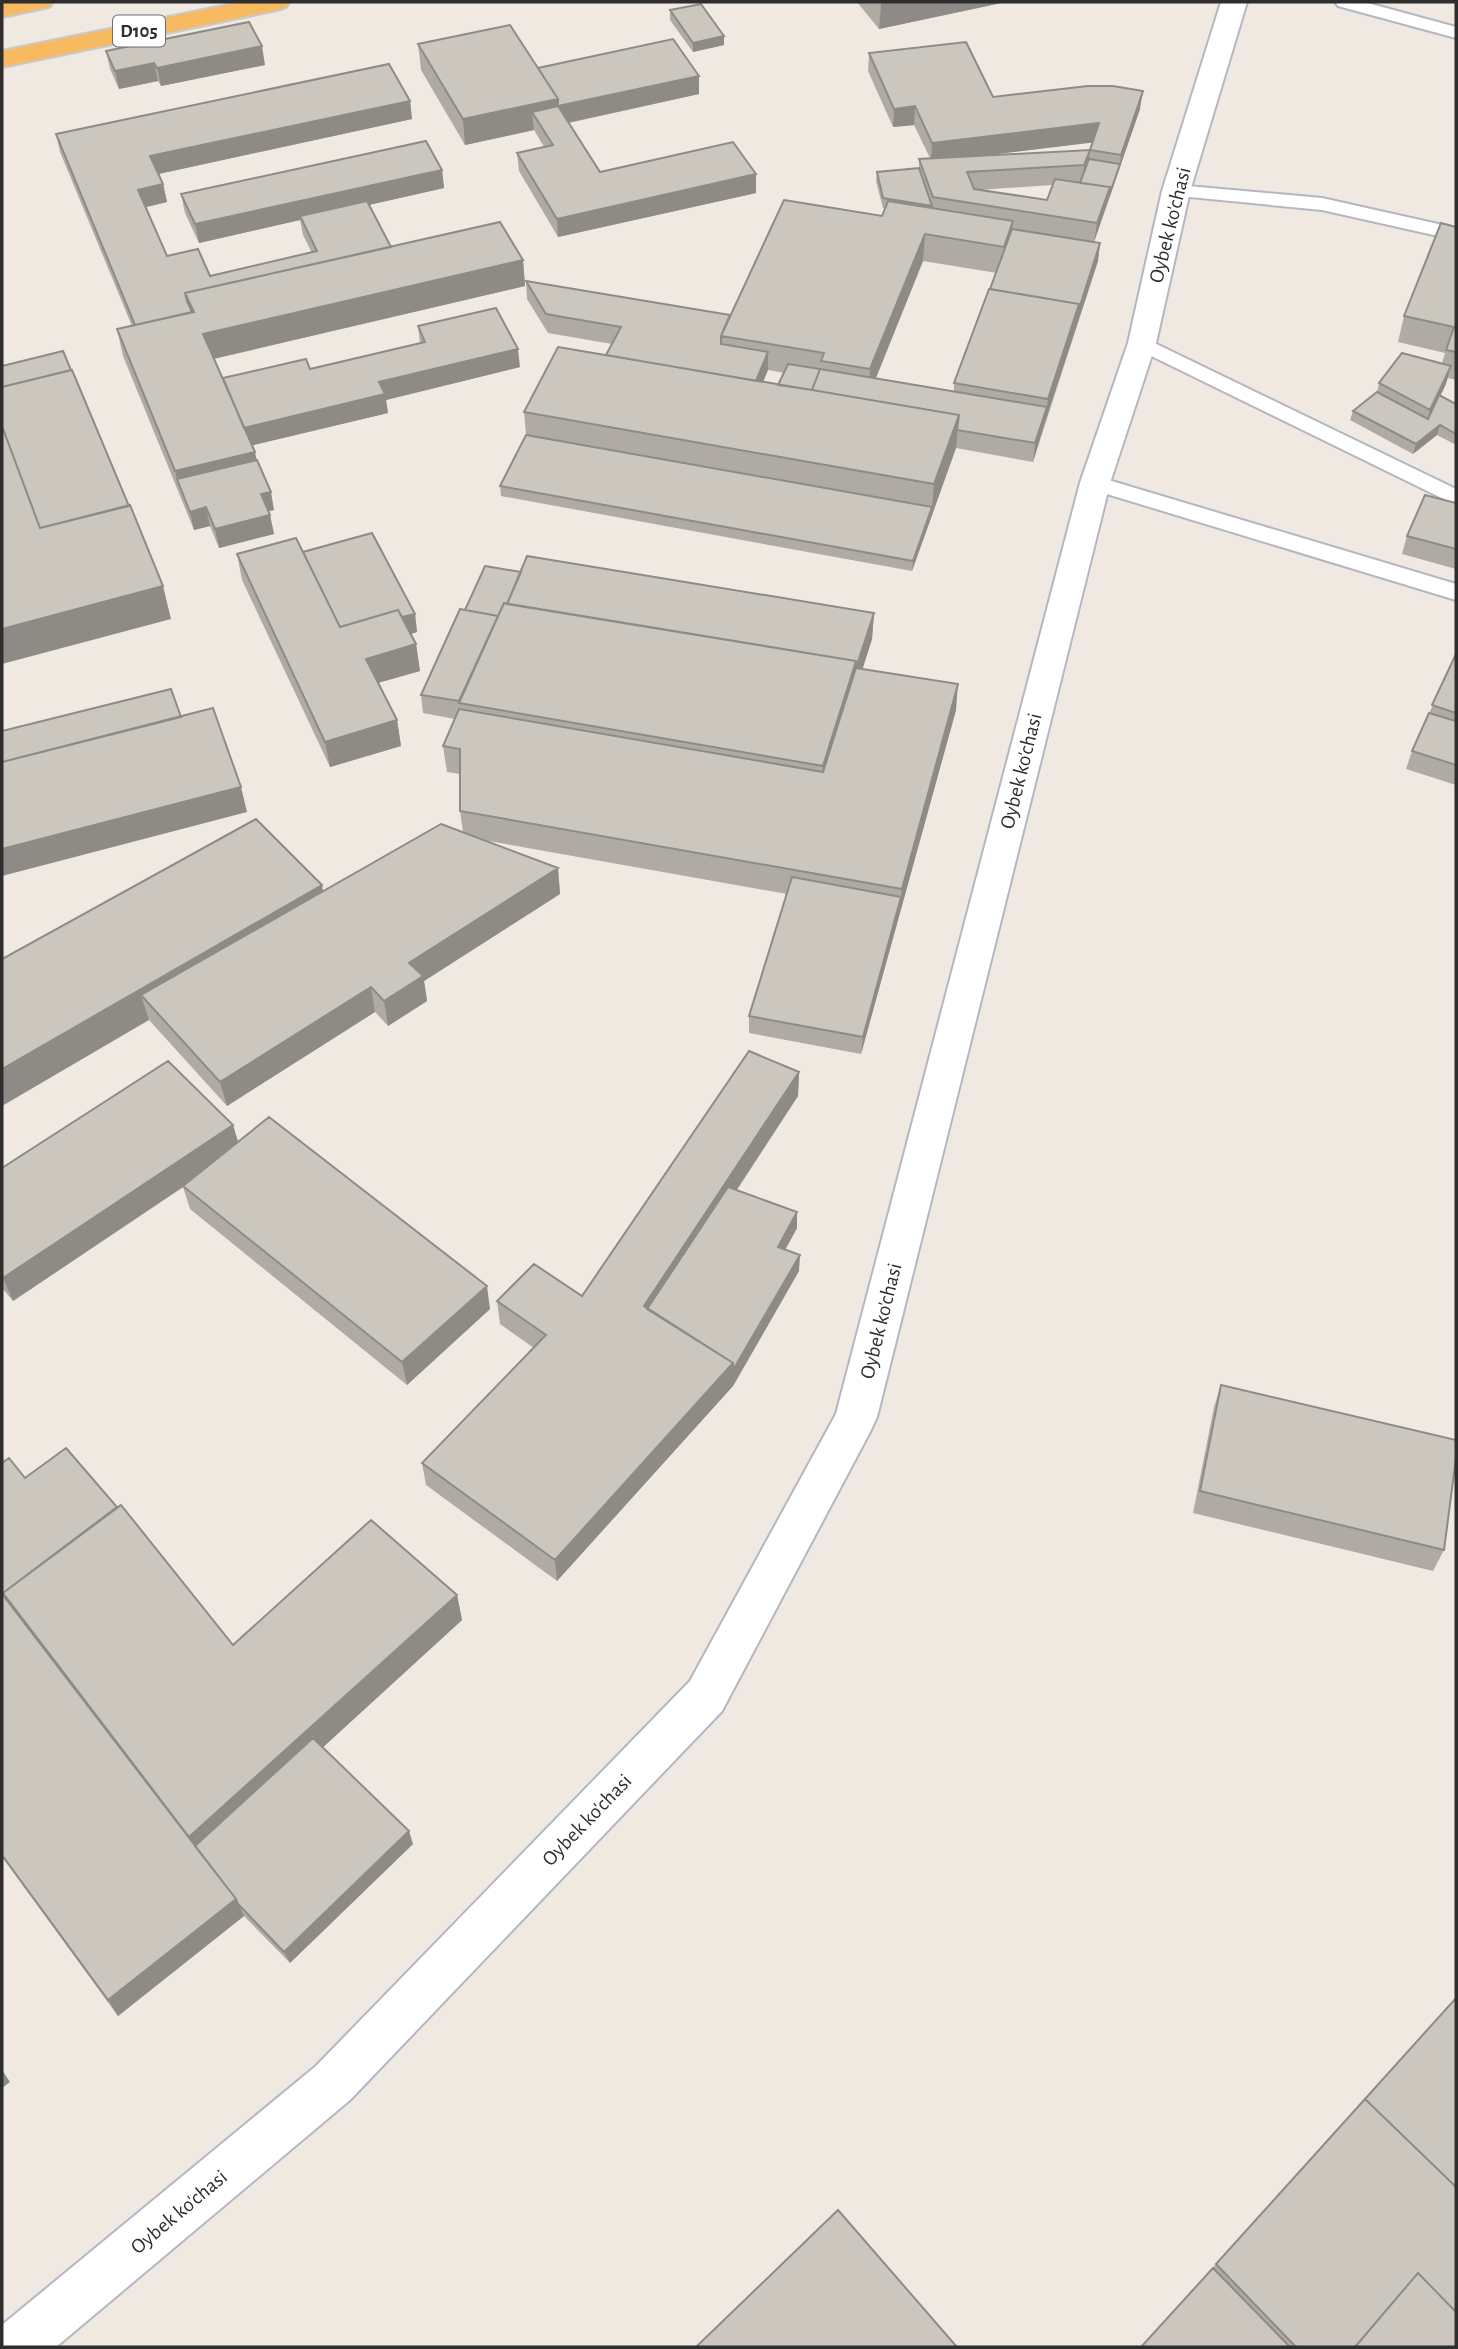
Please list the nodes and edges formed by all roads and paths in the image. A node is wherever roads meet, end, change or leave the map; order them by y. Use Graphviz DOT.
graph roads {
  1 [pos="40,2"];
  2 [pos="277,2"];
  3 [pos="1234,2"];
  4 [pos="1344,2"];
  5 [pos="2,9"];
  6 [pos="1456,33"];
  7 [pos="2,59"];
  8 [pos="1175,191"];
  9 [pos="1456,234"];
  10 [pos="1142,343"];
  11 [pos="1095,483"];
  12 [pos="1456,498"];
  13 [pos="1456,592"];
  14 [pos="16,2347"];
  1 -- 5 [label="highway"];
  2 -- 7 [label="highway, D105"];
  3 -- 8 [label="street, Oybek ko'chasi"];
  4 -- 6 [label="lane"];
  8 -- 9 [label="lane"];
  8 -- 10 [label="street, Oybek ko'chasi"];
  10 -- 11 [label="street, Oybek ko'chasi"];
  10 -- 12 [label="lane"];
  11 -- 13 [label="lane"];
  11 -- 14 [label="street, Oybek ko'chasi"];
}
